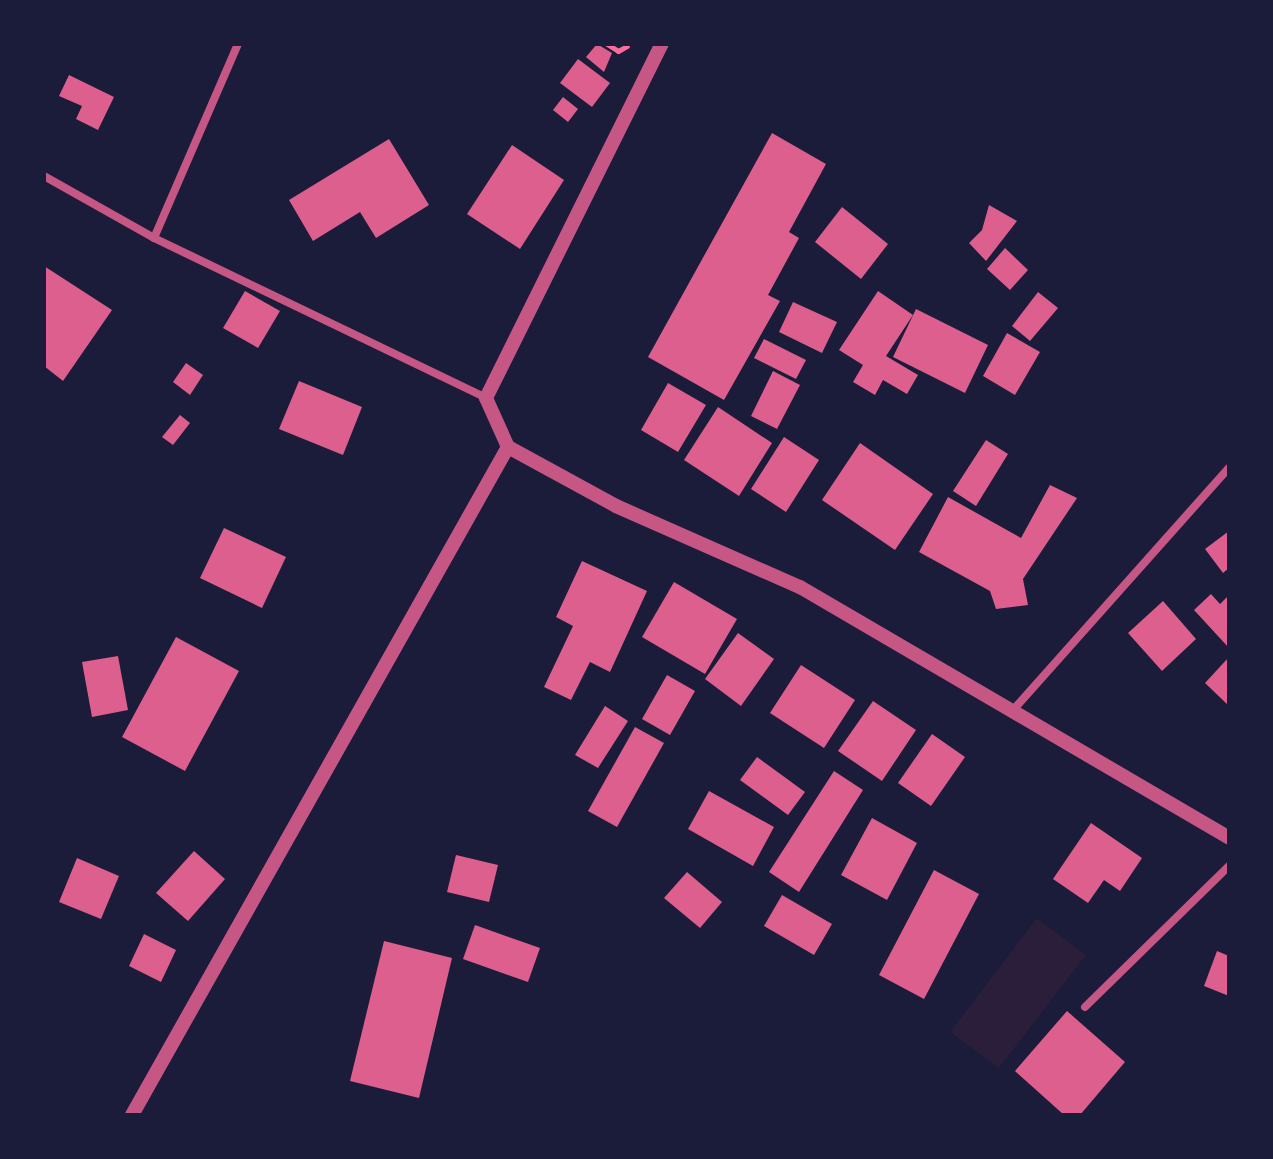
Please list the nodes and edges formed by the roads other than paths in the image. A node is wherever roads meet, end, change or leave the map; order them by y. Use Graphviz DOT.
graph roads {
  1 [pos="238,44"];
  2 [pos="662,44"];
  3 [pos="44,176"];
  4 [pos="154,238"];
  5 [pos="486,398"];
  6 [pos="508,447"];
  7 [pos="1229,468"];
  8 [pos="1014,709"];
  9 [pos="1229,838"];
  10 [pos="1229,866"];
  11 [pos="1085,1007"];
  12 [pos="132,1115"];
  1 -- 4 [label="street"];
  2 -- 5 [label="street"];
  3 -- 4 [label="street"];
  4 -- 5 [label="street"];
  5 -- 6 [label="street"];
  6 -- 8 [label="street"];
  6 -- 12 [label="street"];
  7 -- 8 [label="street"];
  8 -- 9 [label="street"];
  10 -- 11 [label="street"];
}
